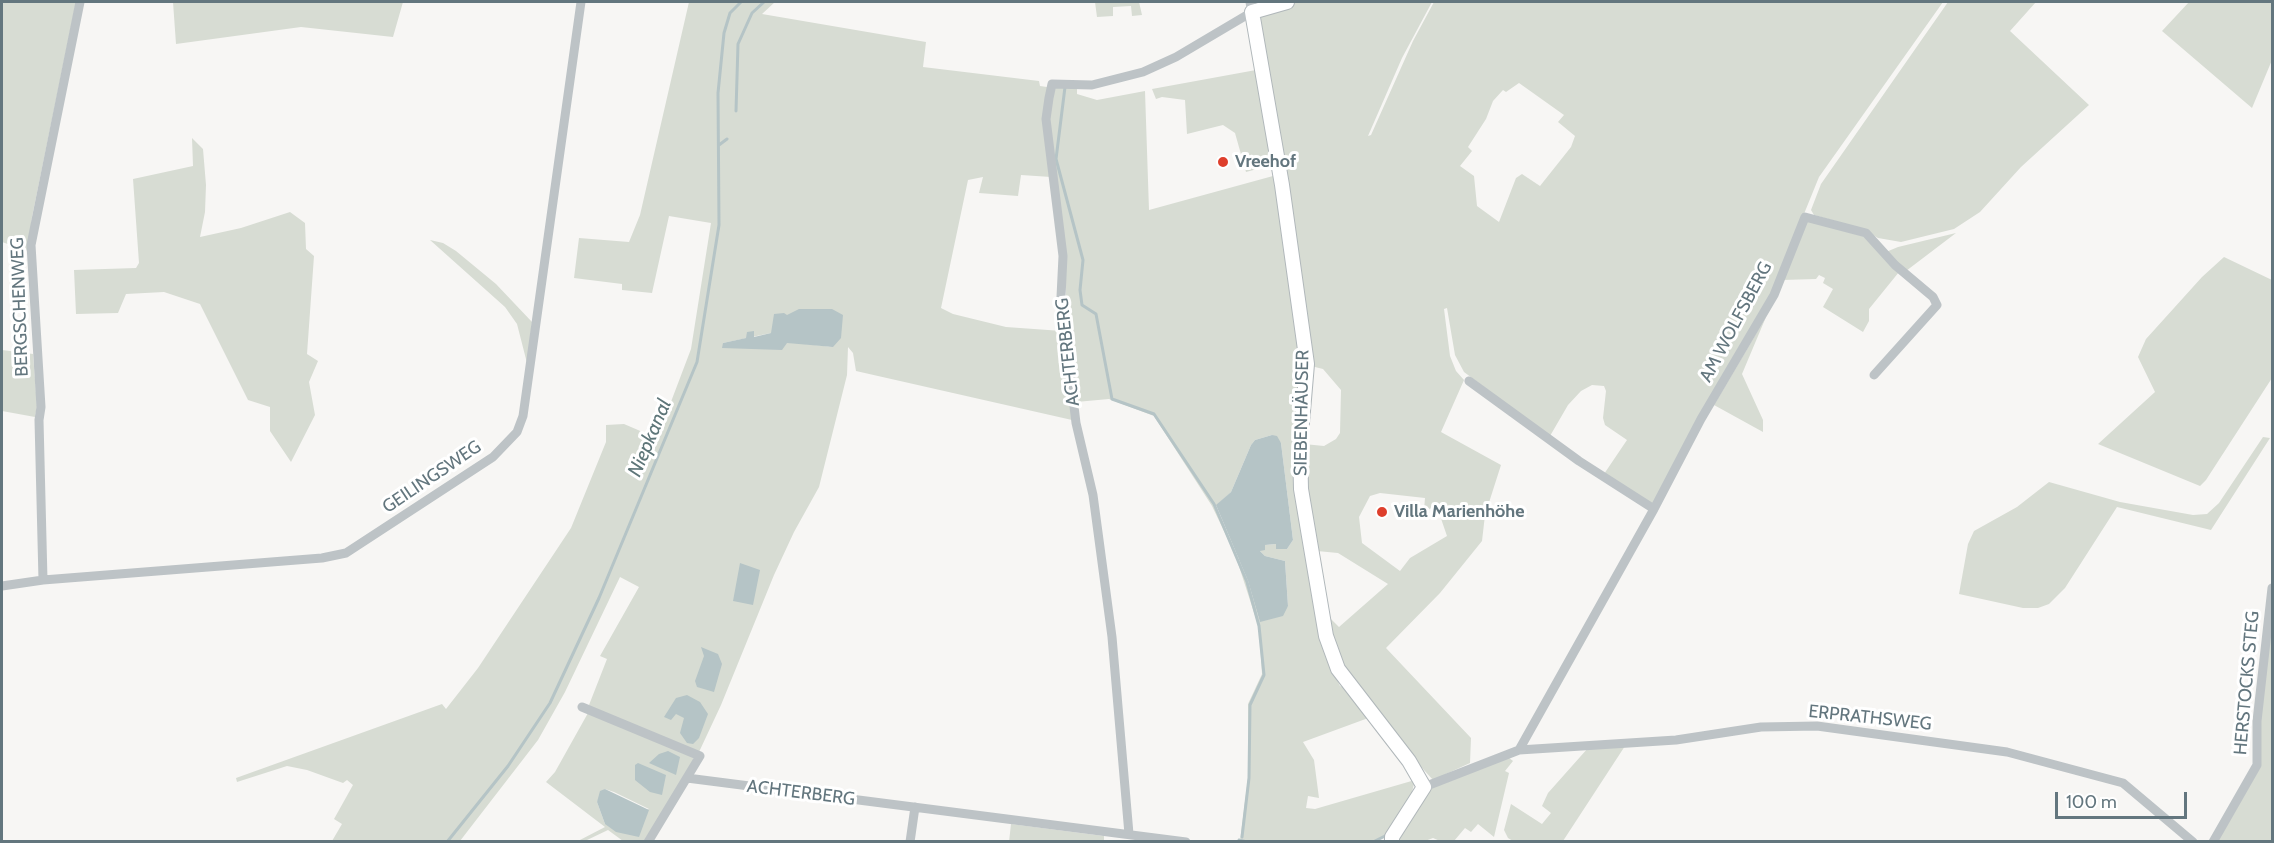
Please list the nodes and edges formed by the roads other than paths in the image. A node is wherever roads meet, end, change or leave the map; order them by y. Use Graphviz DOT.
graph roads {
  1 [pos="80,2"];
  2 [pos="581,2"];
  3 [pos="1287,2"];
  4 [pos="1251,7"];
  5 [pos="1874,375"];
  6 [pos="1469,381"];
  7 [pos="1654,509"];
  8 [pos="43,580"];
  9 [pos="2,586"];
  10 [pos="2272,588"];
  11 [pos="582,707"];
  12 [pos="1519,750"];
  13 [pos="687,778"];
  14 [pos="1424,787"];
  15 [pos="915,807"];
  16 [pos="1129,834"];
  17 [pos="1389,840"];
  18 [pos="648,842"];
  19 [pos="910,842"];
  20 [pos="1186,842"];
  21 [pos="2193,842"];
  22 [pos="2213,842"];
  1 -- 8 [label="street, BERGSCHENWEG"];
  2 -- 8 [label="street, GEILINGSWEG"];
  3 -- 4 [label="street"];
  4 -- 14 [label="street, SIEBENHÄUSER"];
  4 -- 16 [label="street, ACHTERBERG"];
  5 -- 7 [label="street, AM WOLFSBERG"];
  6 -- 7 [label="street"];
  7 -- 12 [label="street, AM WOLFSBERG"];
  8 -- 9 [label="street, GEILINGSWEG"];
  10 -- 22 [label="street, HERSTOCKS STEG"];
  11 -- 13 [label="street"];
  12 -- 14 [label="street, ERPRATHSWEG"];
  12 -- 21 [label="street, ERPRATHSWEG"];
  13 -- 15 [label="street, ACHTERBERG"];
  13 -- 18 [label="street"];
  14 -- 17 [label="street"];
  15 -- 16 [label="street, ACHTERBERG"];
  15 -- 19 [label="street"];
  16 -- 20 [label="street, ACHTERBERG"];
}
